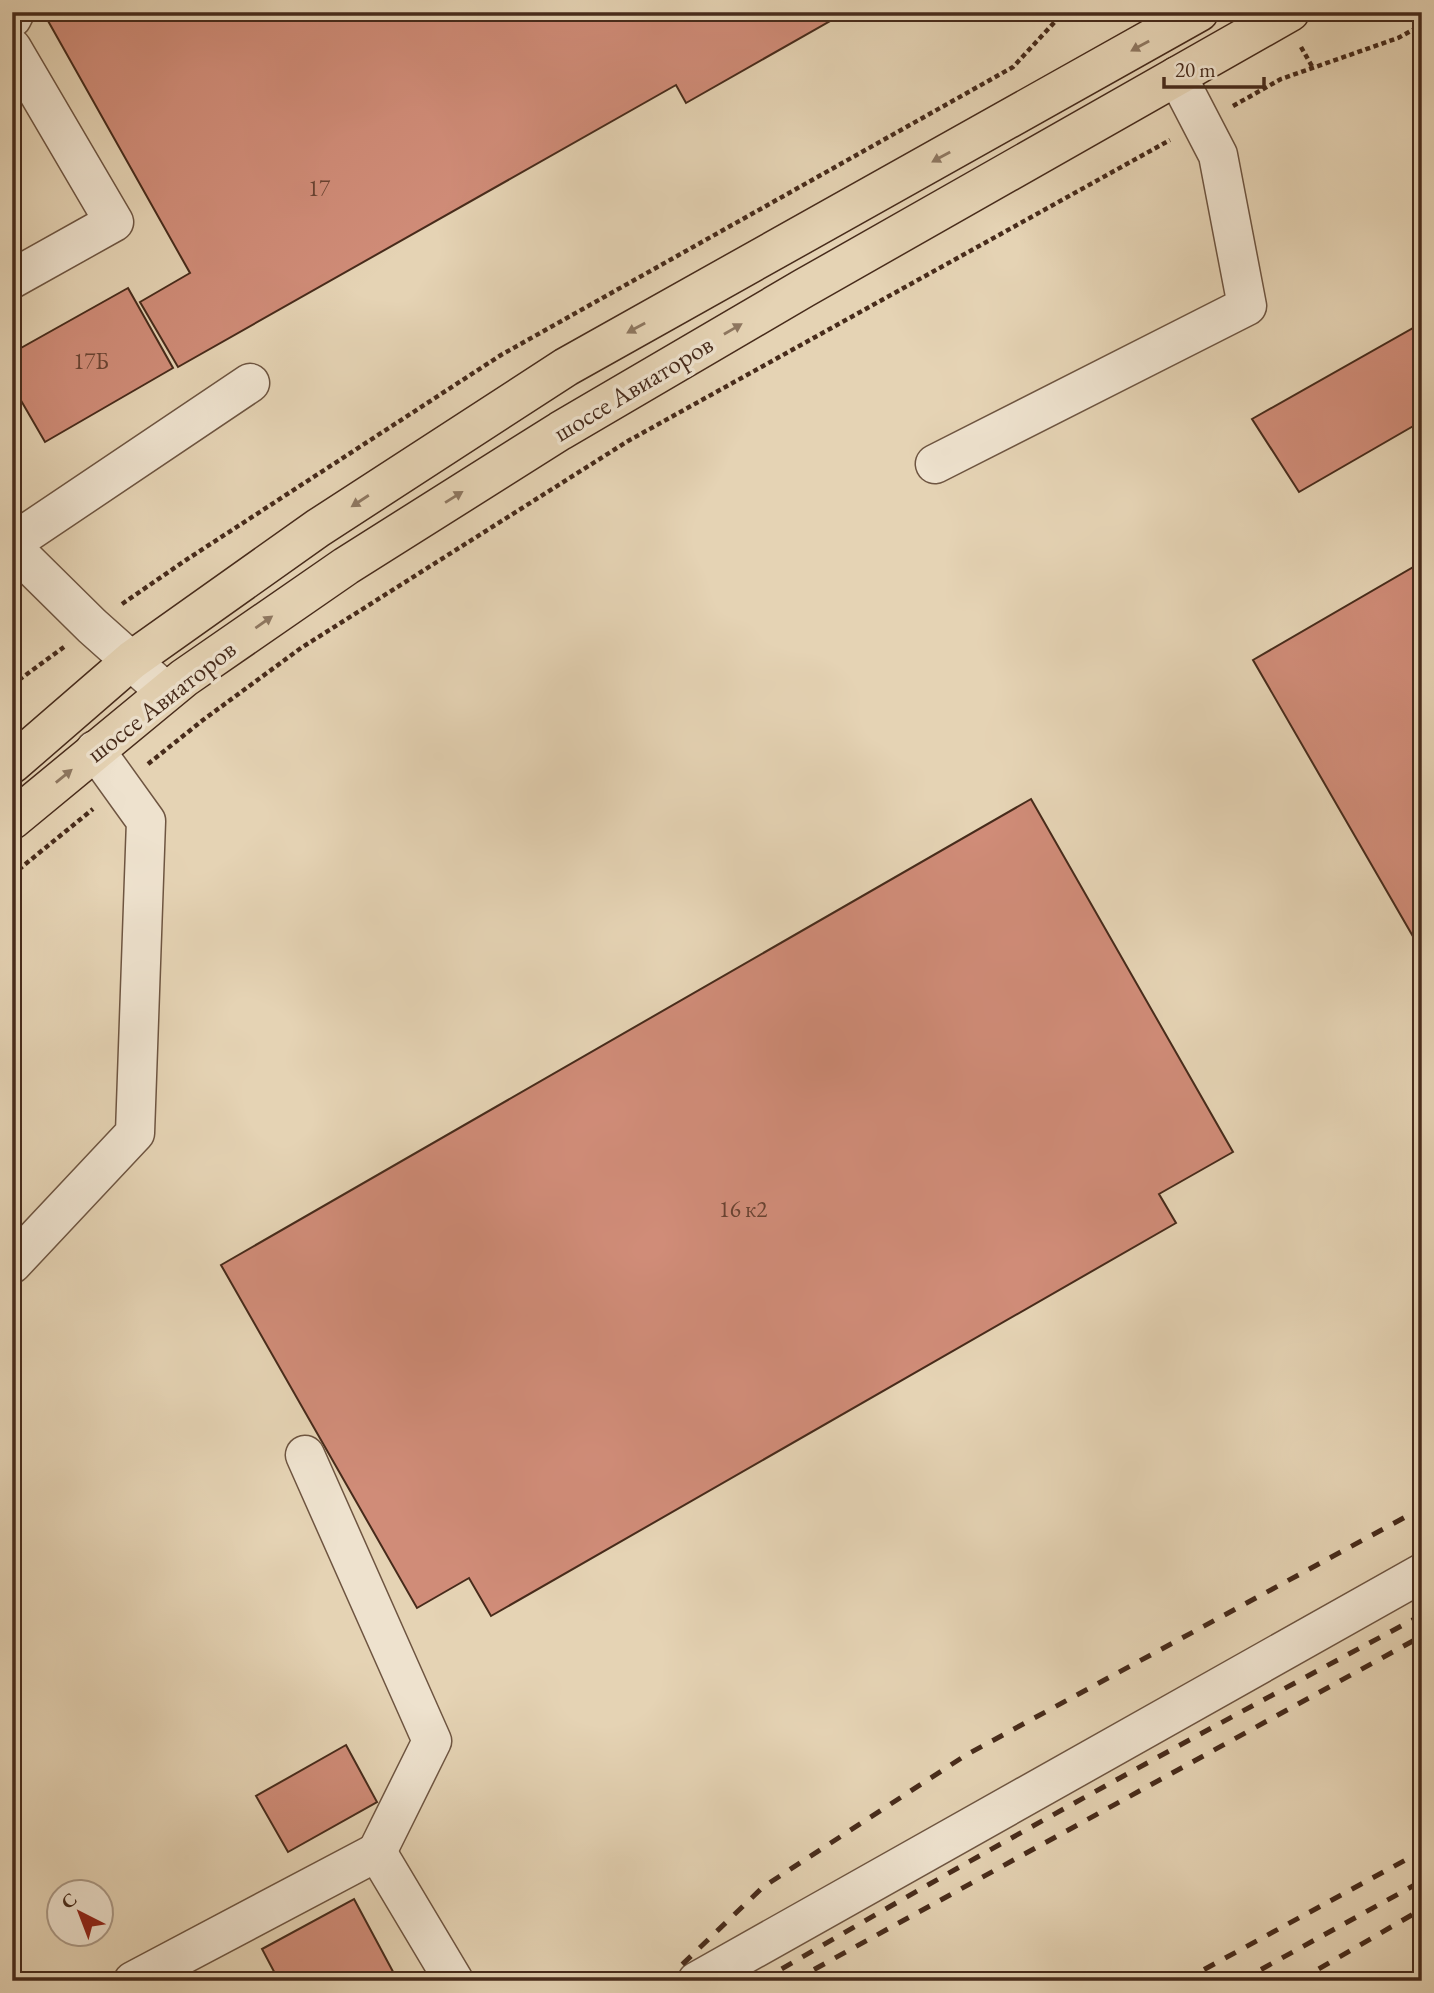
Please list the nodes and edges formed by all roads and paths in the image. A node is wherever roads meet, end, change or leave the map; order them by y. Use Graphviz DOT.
graph roads {
  1 [pos="15,12"];
  2 [pos="1199,12"];
  3 [pos="1290,12"];
  4 [pos="12,18"];
  5 [pos="1422,25"];
  6 [pos="12,48"];
  7 [pos="1177,76"];
  8 [pos="1202,123"];
  9 [pos="12,279"];
  10 [pos="250,383"];
  11 [pos="935,464"];
  12 [pos="18,564"];
  13 [pos="132,660"];
  14 [pos="166,692"];
  15 [pos="95,750"];
  16 [pos="12,764"];
  17 [pos="121,786"];
  18 [pos="12,820"];
  19 [pos="12,875"];
  20 [pos="12,1264"];
  21 [pos="305,1455"];
  22 [pos="1422,1573"];
  23 [pos="377,1852"];
  24 [pos="133,1981"];
  25 [pos="454,1981"];
  26 [pos="697,1981"];
  1 -- 4 [label="street"];
  2 -- 13 [label="main road, шоссе Авиаторов, one-way"];
  3 -- 7 [label="main road, шоссе Авиаторов"];
  5 -- 8 [label="path"];
  6 -- 9 [label="street"];
  7 -- 8 [label="street"];
  14 -- 7 [label="main road, шоссе Авиаторов, one-way"];
  8 -- 11 [label="street"];
  8 -- 17 [label="path"];
  10 -- 12 [label="street"];
  12 -- 13 [label="street"];
  13 -- 14 [label="street"];
  13 -- 16 [label="main road, шоссе Авиаторов"];
  14 -- 15 [label="main road, шоссе Авиаторов"];
  15 -- 17 [label="street"];
  18 -- 15 [label="main road, шоссе Авиаторов, one-way"];
  17 -- 19 [label="path"];
  17 -- 20 [label="street"];
  21 -- 23 [label="street"];
  22 -- 26 [label="street"];
  23 -- 24 [label="street"];
  23 -- 25 [label="street"];
}
